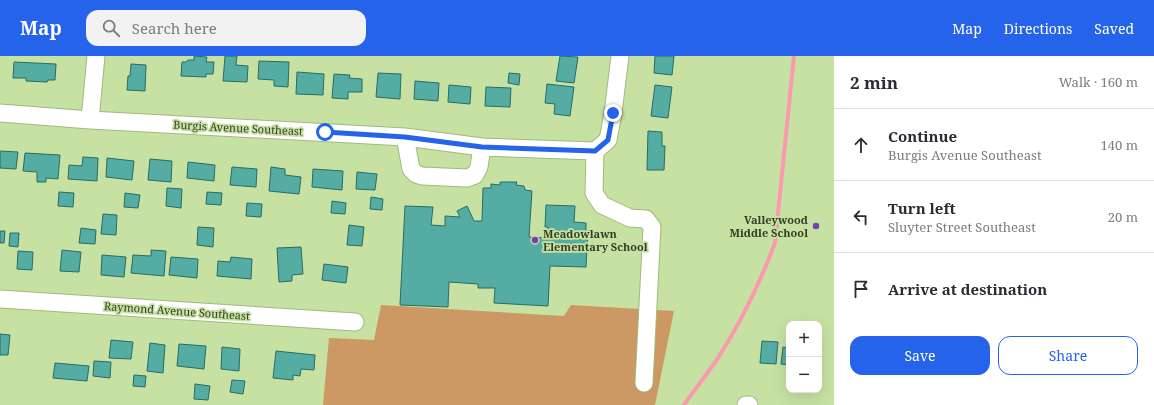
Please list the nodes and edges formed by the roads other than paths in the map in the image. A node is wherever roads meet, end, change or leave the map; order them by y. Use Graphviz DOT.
graph roads {
  1 [pos="96,56"];
  2 [pos="620,56"];
  3 [pos="0,114"];
  4 [pos="90,120"];
  5 [pos="405,137"];
  6 [pos="482,147"];
  7 [pos="595,151"];
  8 [pos="0,299"];
  9 [pos="355,322"];
  10 [pos="644,383"];
  1 -- 4 [label="street"];
  2 -- 7 [label="street"];
  3 -- 4 [label="street, Burgis Avenue Southeast"];
  4 -- 5 [label="street, Burgis Avenue Southeast"];
  5 -- 6 [label="street, Burgis Avenue Southeast"];
  5 -- 6 [label="street"];
  6 -- 7 [label="street, Burgis Avenue Southeast"];
  7 -- 10 [label="street"];
  8 -- 9 [label="street, Raymond Avenue Southeast"];
}
